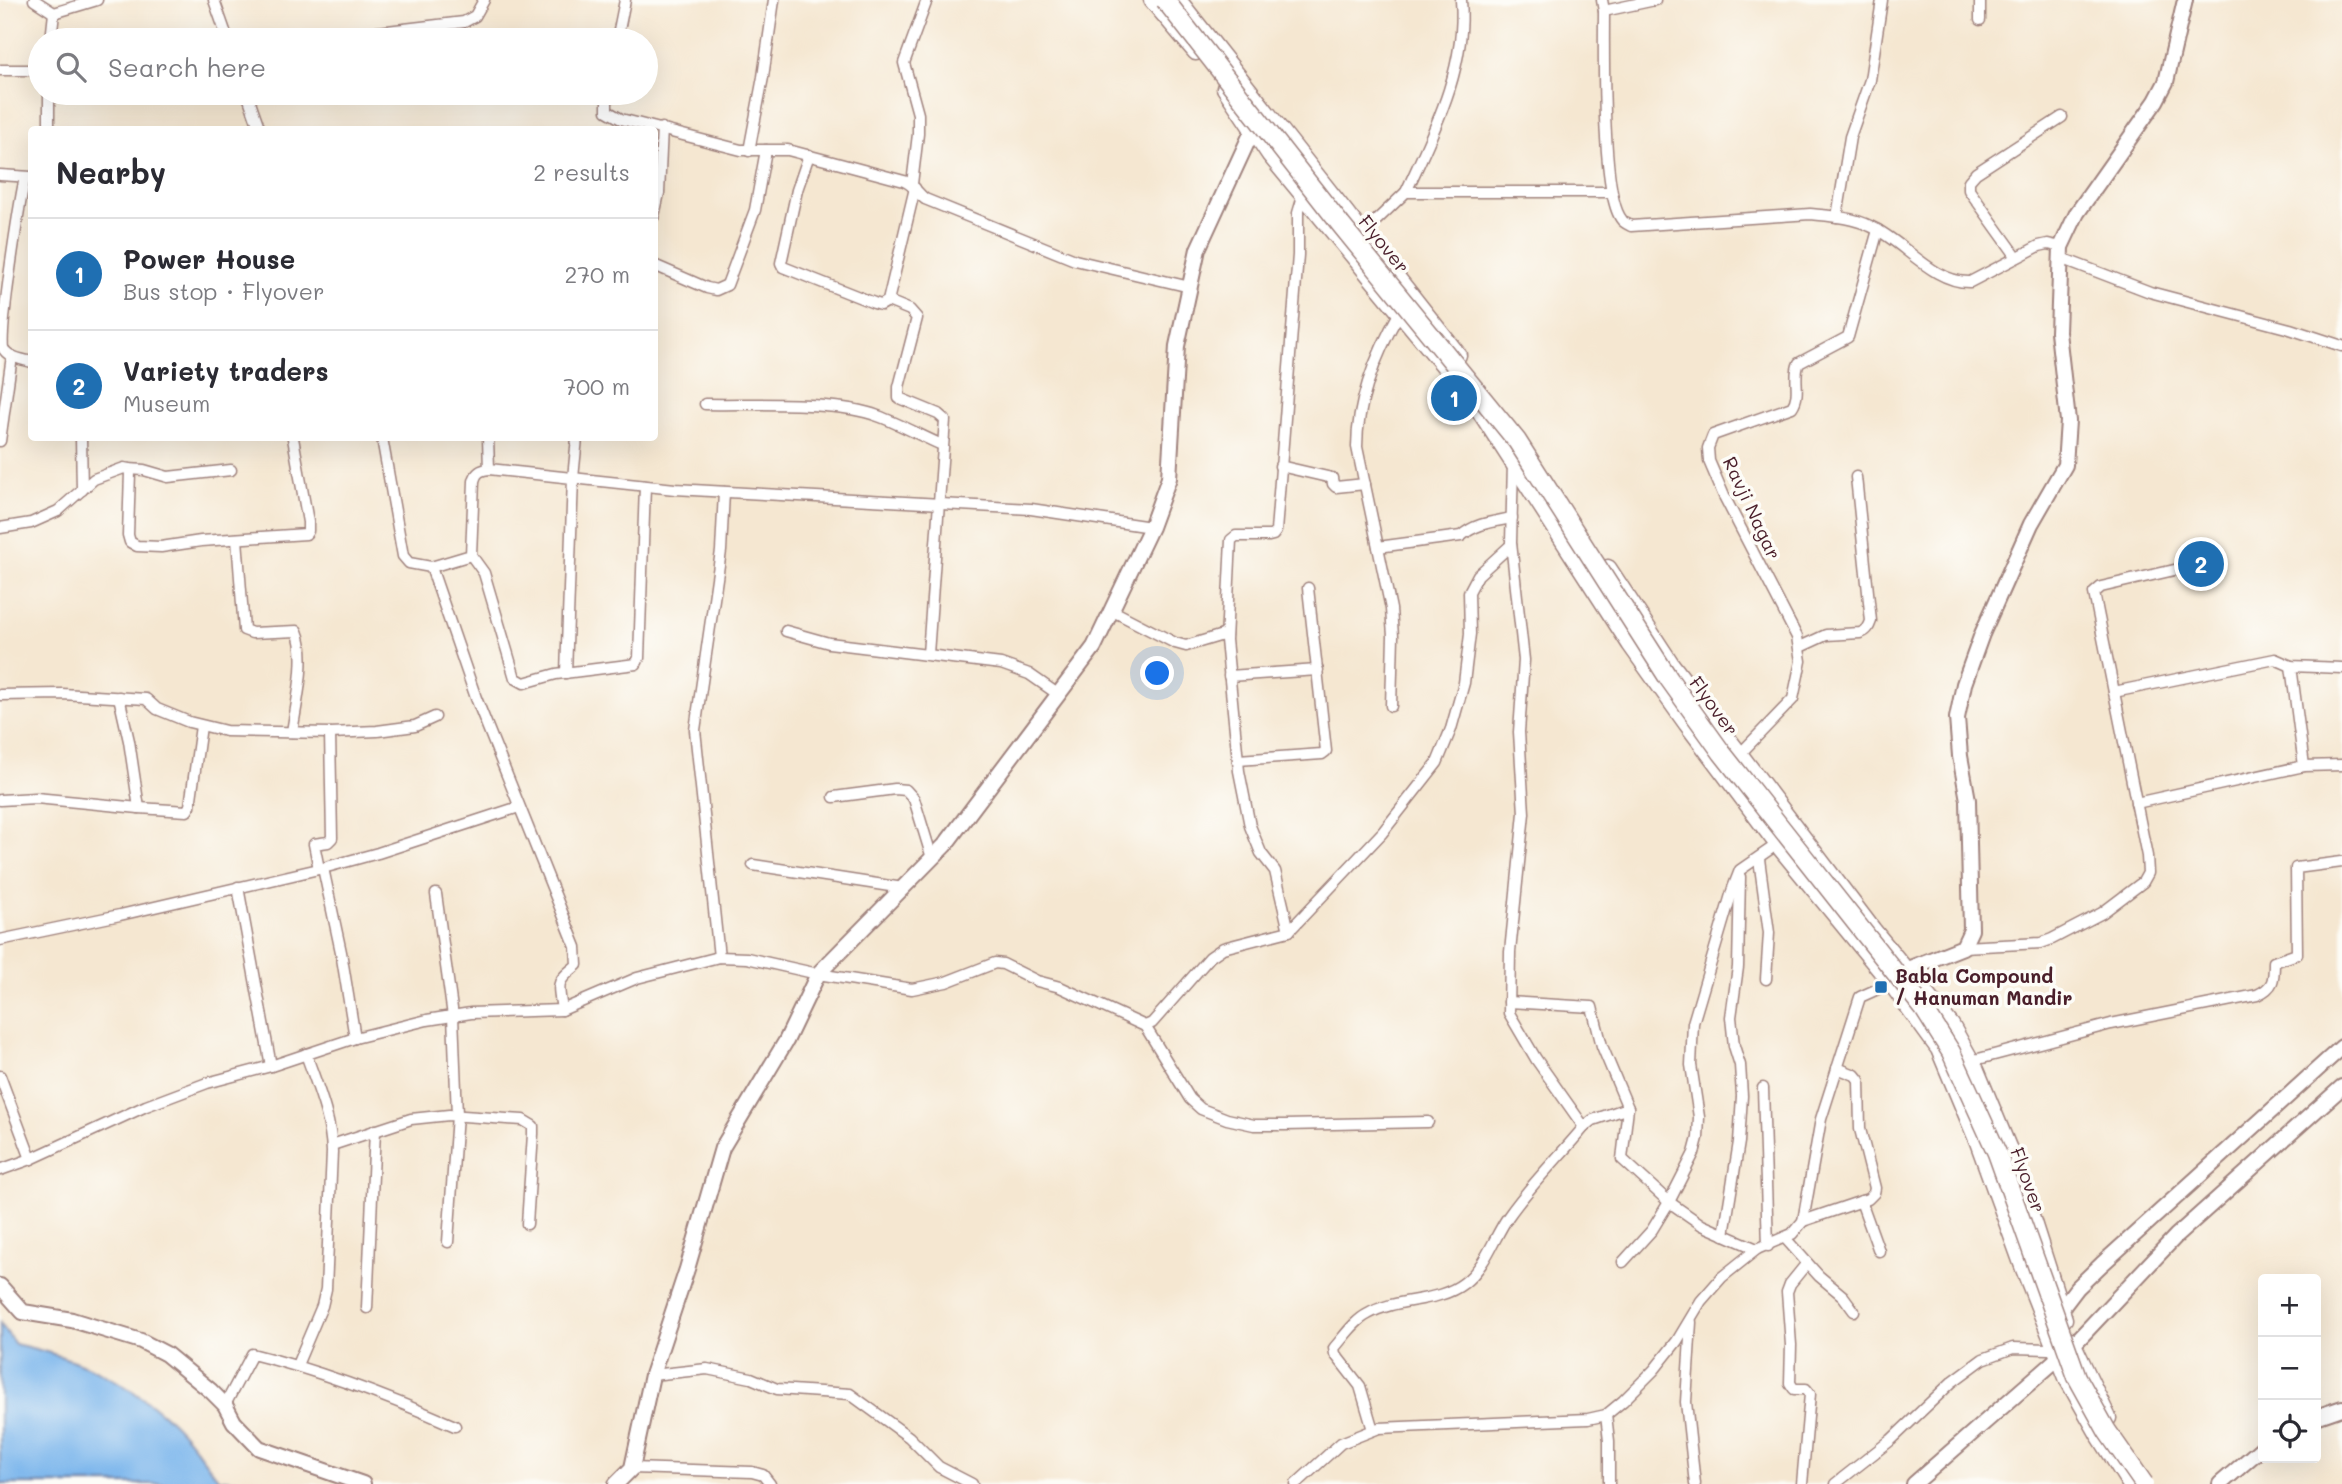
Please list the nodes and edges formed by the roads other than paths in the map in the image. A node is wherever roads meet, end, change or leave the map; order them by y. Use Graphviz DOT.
graph roads {
  1 [pos="34,0"];
  2 [pos="97,0"];
  3 [pos="214,0"];
  4 [pos="484,0"];
  5 [pos="625,0"];
  6 [pos="774,0"];
  7 [pos="927,0"];
  8 [pos="1152,0"];
  9 [pos="1165,0"];
  10 [pos="1178,0"];
  11 [pos="1461,0"];
  12 [pos="1655,0"];
  13 [pos="1882,0"];
  14 [pos="1980,0"];
  15 [pos="2185,0"];
  16 [pos="1603,5"];
  17 [pos="54,13"];
  18 [pos="1980,20"];
  19 [pos="52,28"];
  20 [pos="224,28"];
  21 [pos="413,28"];
  22 [pos="619,28"];
  23 [pos="0,70"];
  24 [pos="28,70"];
  25 [pos="48,105"];
  26 [pos="252,105"];
  27 [pos="606,105"];
  28 [pos="1264,109"];
  29 [pos="2062,117"];
  30 [pos="49,126"];
  31 [pos="259,126"];
  32 [pos="655,126"];
  33 [pos="658,127"];
  34 [pos="663,128"];
  35 [pos="1253,130"];
  36 [pos="766,150"];
  37 [pos="749,151"];
  38 [pos="809,155"];
  39 [pos="0,174"];
  40 [pos="1316,176"];
  41 [pos="28,177"];
  42 [pos="913,186"];
  43 [pos="1406,192"];
  44 [pos="1611,192"];
  45 [pos="1303,194"];
  46 [pos="658,198"];
  47 [pos="1837,217"];
  48 [pos="1878,230"];
  49 [pos="1363,234"];
  50 [pos="1348,249"];
  51 [pos="2061,252"];
  52 [pos="2017,257"];
  53 [pos="658,267"];
  54 [pos="1190,287"];
  55 [pos="1411,295"];
  56 [pos="888,301"];
  57 [pos="1399,313"];
  58 [pos="2342,346"];
  59 [pos="12,356"];
  60 [pos="28,361"];
  61 [pos="705,404"];
  62 [pos="0,441"];
  63 [pos="81,441"];
  64 [pos="293,441"];
  65 [pos="383,441"];
  66 [pos="488,441"];
  67 [pos="578,441"];
  68 [pos="943,445"];
  69 [pos="1529,447"];
  70 [pos="1513,462"];
  71 [pos="1280,466"];
  72 [pos="129,469"];
  73 [pos="489,469"];
  74 [pos="231,470"];
  75 [pos="1856,477"];
  76 [pos="573,478"];
  77 [pos="1365,484"];
  78 [pos="645,486"];
  79 [pos="82,489"];
  80 [pos="724,492"];
  81 [pos="938,504"];
  82 [pos="1512,518"];
  83 [pos="1151,527"];
  84 [pos="0,528"];
  85 [pos="237,539"];
  86 [pos="1511,545"];
  87 [pos="1378,547"];
  88 [pos="471,555"];
  89 [pos="2213,561"];
  90 [pos="431,567"];
  91 [pos="1308,588"];
  92 [pos="1113,611"];
  93 [pos="786,631"];
  94 [pos="1226,634"];
  95 [pos="1800,647"];
  96 [pos="928,654"];
  97 [pos="2291,666"];
  98 [pos="2342,668"];
  99 [pos="1318,670"];
  100 [pos="566,673"];
  101 [pos="1229,676"];
  102 [pos="2114,692"];
  103 [pos="0,695"];
  104 [pos="1059,695"];
  105 [pos="119,697"];
  106 [pos="1391,706"];
  107 [pos="435,717"];
  108 [pos="201,726"];
  109 [pos="292,732"];
  110 [pos="330,733"];
  111 [pos="1739,755"];
  112 [pos="1238,760"];
  113 [pos="2342,765"];
  114 [pos="2304,766"];
  115 [pos="1723,772"];
  116 [pos="834,797"];
  117 [pos="0,800"];
  118 [pos="2136,803"];
  119 [pos="519,807"];
  120 [pos="139,808"];
  121 [pos="1796,830"];
  122 [pos="1778,845"];
  123 [pos="932,858"];
  124 [pos="1759,859"];
  125 [pos="2342,862"];
  126 [pos="753,865"];
  127 [pos="321,869"];
  128 [pos="1740,870"];
  129 [pos="238,887"];
  130 [pos="903,888"];
  131 [pos="436,894"];
  132 [pos="1289,932"];
  133 [pos="0,940"];
  134 [pos="1963,947"];
  135 [pos="719,957"];
  136 [pos="1905,970"];
  137 [pos="818,974"];
  138 [pos="1766,979"];
  139 [pos="1891,983"];
  140 [pos="1509,1002"];
  141 [pos="562,1010"];
  142 [pos="453,1016"];
  143 [pos="1145,1026"];
  144 [pos="355,1038"];
  145 [pos="2342,1047"];
  146 [pos="306,1054"];
  147 [pos="1971,1061"];
  148 [pos="271,1066"];
  149 [pos="1837,1068"];
  150 [pos="0,1076"];
  151 [pos="2342,1087"];
  152 [pos="1763,1088"];
  153 [pos="1628,1108"];
  154 [pos="457,1115"];
  155 [pos="1427,1122"];
  156 [pos="1584,1127"];
  157 [pos="375,1130"];
  158 [pos="332,1145"];
  159 [pos="31,1159"];
  160 [pos="0,1170"];
  161 [pos="1861,1201"];
  162 [pos="1669,1202"];
  163 [pos="1802,1221"];
  164 [pos="527,1224"];
  165 [pos="1724,1235"];
  166 [pos="1785,1238"];
  167 [pos="448,1242"];
  168 [pos="1762,1247"];
  169 [pos="1879,1251"];
  170 [pos="1623,1262"];
  171 [pos="1807,1263"];
  172 [pos="0,1286"];
  173 [pos="367,1308"];
  174 [pos="2061,1309"];
  175 [pos="1854,1311"];
  176 [pos="1691,1318"];
  177 [pos="2072,1342"];
  178 [pos="2056,1351"];
  179 [pos="298,1365"];
  180 [pos="652,1375"];
  181 [pos="225,1405"];
  182 [pos="2342,1408"];
  183 [pos="1606,1415"];
  184 [pos="2321,1415"];
  185 [pos="455,1426"];
  186 [pos="1373,1430"];
  187 [pos="2106,1432"];
  188 [pos="2258,1451"];
  189 [pos="632,1468"];
  190 [pos="363,1484"];
  191 [pos="616,1484"];
  192 [pos="770,1484"];
  193 [pos="972,1484"];
  194 [pos="1296,1484"];
  195 [pos="1609,1484"];
  196 [pos="1695,1484"];
  197 [pos="1802,1484"];
  198 [pos="1835,1484"];
  199 [pos="1914,1484"];
  200 [pos="2130,1484"];
  201 [pos="2144,1484"];
  202 [pos="2152,1484"];
  203 [pos="2220,1484"];
  1 -- 17 [label="street"];
  2 -- 17 [label="street"];
  3 -- 20 [label="street"];
  4 -- 21 [label="street"];
  5 -- 22 [label="street"];
  6 -- 37 [label="street"];
  7 -- 42 [label="street"];
  8 -- 35 [label="main road"];
  9 -- 201 [label="highway, Flyover, bridge"];
  10 -- 28 [label="main road"];
  11 -- 43 [label="street"];
  12 -- 16 [label="street"];
  13 -- 47 [label="street"];
  14 -- 18 [label="street"];
  15 -- 51 [label="street"];
  16 -- 44 [label="street"];
  17 -- 19 [label="street"];
  23 -- 24 [label="street"];
  25 -- 30 [label="street"];
  26 -- 31 [label="street"];
  27 -- 32 [label="street"];
  28 -- 35 [label="street"];
  28 -- 40 [label="main road"];
  29 -- 52 [label="street"];
  33 -- 34 [label="street"];
  34 -- 37 [label="street"];
  34 -- 46 [label="street"];
  35 -- 45 [label="main road"];
  35 -- 54 [label="street"];
  36 -- 37 [label="street"];
  36 -- 38 [label="street"];
  36 -- 53 [label="street"];
  38 -- 42 [label="street"];
  38 -- 56 [label="street"];
  39 -- 41 [label="street"];
  40 -- 45 [label="street"];
  40 -- 49 [label="main road"];
  41 -- 59 [label="street"];
  42 -- 54 [label="street"];
  42 -- 56 [label="street"];
  43 -- 44 [label="street"];
  43 -- 49 [label="street"];
  44 -- 47 [label="street"];
  45 -- 50 [label="main road"];
  45 -- 71 [label="street"];
  47 -- 48 [label="street"];
  48 -- 52 [label="street"];
  48 -- 95 [label="street, Ravji Nagar"];
  49 -- 50 [label="street"];
  49 -- 55 [label="main road"];
  50 -- 57 [label="main road"];
  51 -- 52 [label="street"];
  51 -- 58 [label="street"];
  51 -- 134 [label="street"];
  54 -- 83 [label="street"];
  55 -- 57 [label="street"];
  55 -- 69 [label="main road"];
  56 -- 68 [label="street"];
  57 -- 70 [label="main road"];
  57 -- 77 [label="street"];
  59 -- 60 [label="street"];
  59 -- 62 [label="street"];
  61 -- 68 [label="street"];
  63 -- 79 [label="street"];
  64 -- 85 [label="street"];
  65 -- 90 [label="street"];
  66 -- 73 [label="street"];
  67 -- 76 [label="street"];
  68 -- 81 [label="street"];
  69 -- 70 [label="street"];
  69 -- 111 [label="main road"];
  70 -- 82 [label="street"];
  70 -- 115 [label="main road"];
  71 -- 77 [label="street"];
  71 -- 94 [label="street"];
  72 -- 74 [label="street"];
  72 -- 79 [label="street"];
  72 -- 85 [label="street"];
  73 -- 76 [label="street"];
  73 -- 88 [label="street"];
  75 -- 95 [label="street"];
  76 -- 78 [label="street"];
  76 -- 100 [label="street"];
  77 -- 87 [label="street"];
  78 -- 80 [label="street"];
  78 -- 100 [label="street"];
  79 -- 84 [label="street"];
  80 -- 81 [label="street"];
  80 -- 135 [label="street"];
  81 -- 83 [label="street"];
  81 -- 96 [label="street"];
  82 -- 86 [label="street"];
  82 -- 87 [label="street"];
  83 -- 92 [label="street"];
  85 -- 109 [label="street"];
  86 -- 132 [label="street"];
  86 -- 140 [label="street"];
  87 -- 106 [label="street"];
  88 -- 90 [label="street"];
  88 -- 100 [label="street"];
  89 -- 102 [label="street"];
  90 -- 119 [label="street"];
  91 -- 99 [label="street"];
  92 -- 94 [label="street"];
  92 -- 104 [label="street"];
  93 -- 96 [label="street"];
  94 -- 101 [label="street"];
  95 -- 111 [label="street"];
  96 -- 104 [label="street"];
  97 -- 98 [label="street"];
  97 -- 102 [label="street"];
  97 -- 114 [label="street"];
  99 -- 101 [label="street"];
  99 -- 112 [label="street"];
  101 -- 112 [label="street"];
  102 -- 118 [label="street"];
  103 -- 105 [label="street"];
  104 -- 123 [label="street"];
  105 -- 108 [label="street"];
  105 -- 120 [label="street"];
  107 -- 110 [label="street"];
  108 -- 109 [label="street"];
  108 -- 120 [label="street"];
  109 -- 110 [label="street"];
  110 -- 127 [label="street"];
  111 -- 115 [label="street"];
  111 -- 121 [label="main road"];
  112 -- 132 [label="street"];
  113 -- 114 [label="street"];
  114 -- 118 [label="street"];
  115 -- 122 [label="main road"];
  116 -- 123 [label="street"];
  117 -- 120 [label="street"];
  118 -- 134 [label="street"];
  119 -- 127 [label="street"];
  119 -- 141 [label="street"];
  121 -- 122 [label="street"];
  121 -- 136 [label="main road"];
  122 -- 124 [label="street"];
  122 -- 139 [label="main road"];
  123 -- 130 [label="street"];
  124 -- 128 [label="street"];
  124 -- 138 [label="street"];
  125 -- 147 [label="street"];
  126 -- 130 [label="street"];
  127 -- 129 [label="street"];
  127 -- 144 [label="street"];
  128 -- 162 [label="street"];
  128 -- 165 [label="street"];
  129 -- 133 [label="street"];
  129 -- 148 [label="street"];
  130 -- 137 [label="street"];
  131 -- 142 [label="street"];
  132 -- 143 [label="street"];
  134 -- 136 [label="street"];
  135 -- 137 [label="street"];
  135 -- 141 [label="street"];
  136 -- 139 [label="street"];
  136 -- 147 [label="main road"];
  137 -- 143 [label="street"];
  137 -- 180 [label="street"];
  139 -- 149 [label="street"];
  139 -- 178 [label="main road"];
  140 -- 153 [label="street"];
  140 -- 156 [label="street"];
  141 -- 142 [label="street"];
  142 -- 144 [label="street"];
  142 -- 154 [label="street"];
  143 -- 155 [label="street"];
  144 -- 146 [label="street"];
  145 -- 174 [label="street"];
  146 -- 148 [label="street"];
  146 -- 158 [label="street"];
  147 -- 174 [label="main road"];
  148 -- 159 [label="street"];
  149 -- 161 [label="street"];
  149 -- 163 [label="street"];
  150 -- 159 [label="street"];
  151 -- 177 [label="street"];
  152 -- 168 [label="street"];
  153 -- 156 [label="street"];
  153 -- 162 [label="street"];
  154 -- 157 [label="street"];
  154 -- 164 [label="street"];
  154 -- 167 [label="street"];
  156 -- 186 [label="street"];
  157 -- 158 [label="street"];
  157 -- 173 [label="street"];
  158 -- 179 [label="street"];
  159 -- 160 [label="street"];
  161 -- 163 [label="street"];
  161 -- 169 [label="street"];
  162 -- 165 [label="street"];
  162 -- 170 [label="street"];
  163 -- 166 [label="street"];
  165 -- 168 [label="street"];
  166 -- 168 [label="street"];
  166 -- 171 [label="street"];
  168 -- 176 [label="street"];
  171 -- 175 [label="street"];
  171 -- 197 [label="street"];
  172 -- 181 [label="street"];
  174 -- 177 [label="main road"];
  176 -- 183 [label="street"];
  176 -- 196 [label="street"];
  177 -- 178 [label="street"];
  177 -- 187 [label="main road"];
  178 -- 187 [label="main road"];
  178 -- 198 [label="street"];
  178 -- 199 [label="street"];
  179 -- 181 [label="street"];
  179 -- 185 [label="street"];
  180 -- 189 [label="street"];
  180 -- 193 [label="street"];
  181 -- 190 [label="street"];
  182 -- 184 [label="street"];
  183 -- 186 [label="street"];
  183 -- 195 [label="street"];
  186 -- 194 [label="street"];
  187 -- 200 [label="main road"];
  187 -- 202 [label="main road"];
  188 -- 203 [label="street"];
  189 -- 191 [label="street"];
  189 -- 192 [label="street"];
}
